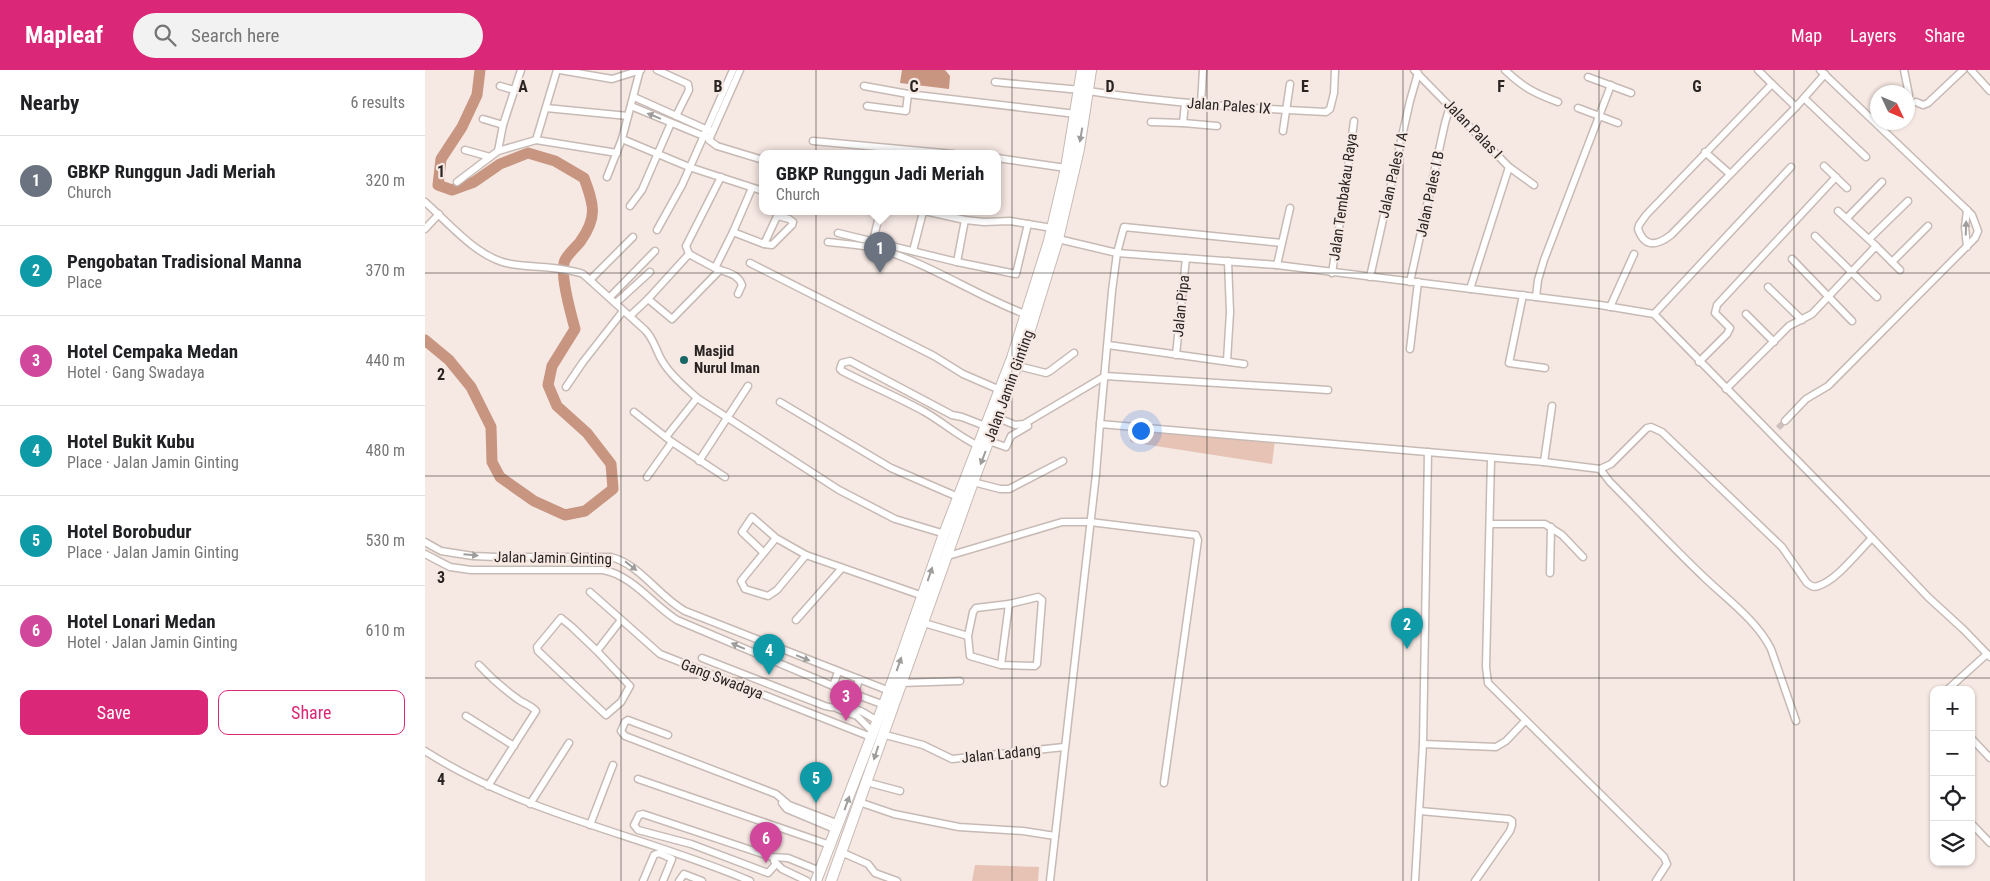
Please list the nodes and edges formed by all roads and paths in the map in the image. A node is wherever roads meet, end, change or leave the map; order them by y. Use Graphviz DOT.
graph roads {
  1 [pos="521,70"];
  2 [pos="558,70"];
  3 [pos="641,70"];
  4 [pos="657,70"];
  5 [pos="733,70"];
  6 [pos="739,70"];
  7 [pos="1082,70"];
  8 [pos="1091,70"];
  9 [pos="1203,70"];
  10 [pos="1335,70"];
  11 [pos="1505,70"];
  12 [pos="1758,70"];
  13 [pos="1905,70"];
  14 [pos="1963,70"];
  15 [pos="1971,70"];
  16 [pos="1416,72"];
  17 [pos="1822,72"];
  18 [pos="1587,77"];
  19 [pos="995,82"];
  20 [pos="1290,84"];
  21 [pos="1772,84"];
  22 [pos="1908,85"];
  23 [pos="500,86"];
  24 [pos="864,86"];
  25 [pos="1611,86"];
  26 [pos="515,90"];
  27 [pos="1084,90"];
  28 [pos="1990,91"];
  29 [pos="1631,93"];
  30 [pos="909,94"];
  31 [pos="633,97"];
  32 [pos="1804,98"];
  33 [pos="1558,102"];
  34 [pos="1916,102"];
  35 [pos="1185,103"];
  36 [pos="1201,104"];
  37 [pos="631,106"];
  38 [pos="867,106"];
  39 [pos="1451,106"];
  40 [pos="1796,107"];
  41 [pos="546,108"];
  42 [pos="1578,108"];
  43 [pos="1286,110"];
  44 [pos="1076,114"];
  45 [pos="628,116"];
  46 [pos="675,116"];
  47 [pos="1599,116"];
  48 [pos="483,119"];
  49 [pos="1354,121"];
  50 [pos="1151,122"];
  51 [pos="671,123"];
  52 [pos="1183,123"];
  53 [pos="1618,123"];
  54 [pos="503,125"];
  55 [pos="1217,126"];
  56 [pos="1283,131"];
  57 [pos="707,134"];
  58 [pos="622,139"];
  59 [pos="535,140"];
  60 [pos="813,141"];
  61 [pos="465,150"];
  62 [pos="911,150"];
  63 [pos="498,151"];
  64 [pos="1705,152"];
  65 [pos="617,153"];
  66 [pos="658,154"];
  67 [pos="490,157"];
  68 [pos="1866,157"];
  69 [pos="759,159"];
  70 [pos="1001,159"];
  71 [pos="1824,166"];
  72 [pos="689,167"];
  73 [pos="1509,167"];
  74 [pos="1791,167"];
  75 [pos="1066,168"];
  76 [pos="1730,174"];
  77 [pos="607,177"];
  78 [pos="721,177"];
  79 [pos="1836,177"];
  80 [pos="457,182"];
  81 [pos="1882,182"];
  82 [pos="1533,185"];
  83 [pos="752,188"];
  84 [pos="1847,188"];
  85 [pos="759,190"];
  86 [pos="1908,201"];
  87 [pos="425,202"];
  88 [pos="629,206"];
  89 [pos="1290,208"];
  90 [pos="1967,210"];
  91 [pos="1837,211"];
  92 [pos="439,214"];
  93 [pos="778,215"];
  94 [pos="781,215"];
  95 [pos="879,215"];
  96 [pos="922,215"];
  97 [pos="942,215"];
  98 [pos="1847,218"];
  99 [pos="965,220"];
  100 [pos="1028,224"];
  101 [pos="1927,226"];
  102 [pos="1052,228"];
  103 [pos="425,229"];
  104 [pos="657,230"];
  105 [pos="733,232"];
  106 [pos="838,233"];
  107 [pos="1815,236"];
  108 [pos="633,237"];
  109 [pos="1869,240"];
  110 [pos="873,241"];
  111 [pos="1054,241"];
  112 [pos="828,242"];
  113 [pos="1282,243"];
  114 [pos="764,244"];
  115 [pos="1876,246"];
  116 [pos="1967,247"];
  117 [pos="913,250"];
  118 [pos="655,251"];
  119 [pos="1117,253"];
  120 [pos="689,254"];
  121 [pos="1634,254"];
  122 [pos="1186,258"];
  123 [pos="1792,259"];
  124 [pos="1228,261"];
  125 [pos="957,262"];
  126 [pos="1892,262"];
  127 [pos="750,263"];
  128 [pos="1277,264"];
  129 [pos="717,269"];
  130 [pos="1900,270"];
  131 [pos="1852,271"];
  132 [pos="650,272"];
  133 [pos="1332,273"];
  134 [pos="1370,277"];
  135 [pos="589,280"];
  136 [pos="1410,282"];
  137 [pos="1418,282"];
  138 [pos="1768,287"];
  139 [pos="1470,288"];
  140 [pos="738,294"];
  141 [pos="1523,296"];
  142 [pos="610,297"];
  143 [pos="1536,297"];
  144 [pos="1828,297"];
  145 [pos="1877,297"];
  146 [pos="648,299"];
  147 [pos="616,303"];
  148 [pos="1610,307"];
  149 [pos="623,311"];
  150 [pos="1025,314"];
  151 [pos="1654,314"];
  152 [pos="1746,314"];
  153 [pos="630,316"];
  154 [pos="1802,320"];
  155 [pos="1852,321"];
  156 [pos="1774,342"];
  157 [pos="1108,345"];
  158 [pos="1409,349"];
  159 [pos="1074,353"];
  160 [pos="1176,355"];
  161 [pos="1227,361"];
  162 [pos="1699,362"];
  163 [pos="1244,364"];
  164 [pos="1018,366"];
  165 [pos="1545,368"];
  166 [pos="869,371"];
  167 [pos="1105,378"];
  168 [pos="887,381"];
  169 [pos="863,382"];
  170 [pos="748,386"];
  171 [pos="566,387"];
  172 [pos="1726,389"];
  173 [pos="1000,390"];
  174 [pos="1328,390"];
  175 [pos="882,391"];
  176 [pos="907,392"];
  177 [pos="697,398"];
  178 [pos="903,401"];
  179 [pos="780,402"];
  180 [pos="926,402"];
  181 [pos="1552,406"];
  182 [pos="922,410"];
  183 [pos="634,412"];
  184 [pos="952,415"];
  185 [pos="727,418"];
  186 [pos="998,418"];
  187 [pos="1785,421"];
  188 [pos="1100,424"];
  189 [pos="947,425"];
  190 [pos="985,426"];
  191 [pos="1777,428"];
  192 [pos="1771,434"];
  193 [pos="666,437"];
  194 [pos="989,441"];
  195 [pos="672,442"];
  196 [pos="977,445"];
  197 [pos="1428,452"];
  198 [pos="1491,459"];
  199 [pos="699,460"];
  200 [pos="1063,461"];
  201 [pos="1544,462"];
  202 [pos="1600,469"];
  203 [pos="647,477"];
  204 [pos="725,477"];
  205 [pos="973,482"];
  206 [pos="958,497"];
  207 [pos="747,510"];
  208 [pos="751,517"];
  209 [pos="1091,522"];
  210 [pos="1491,524"];
  211 [pos="1551,527"];
  212 [pos="949,536"];
  213 [pos="776,538"];
  214 [pos="1871,538"];
  215 [pos="425,542"];
  216 [pos="763,553"];
  217 [pos="425,554"];
  218 [pos="806,555"];
  219 [pos="948,556"];
  220 [pos="1583,557"];
  221 [pos="842,568"];
  222 [pos="1550,573"];
  223 [pos="590,592"];
  224 [pos="923,596"];
  225 [pos="1009,604"];
  226 [pos="621,620"];
  227 [pos="796,620"];
  228 [pos="925,623"];
  229 [pos="968,636"];
  230 [pos="597,651"];
  231 [pos="1988,655"];
  232 [pos="702,658"];
  233 [pos="479,665"];
  234 [pos="1001,665"];
  235 [pos="838,672"];
  236 [pos="859,679"];
  237 [pos="960,680"];
  238 [pos="901,683"];
  239 [pos="833,686"];
  240 [pos="1952,686"];
  241 [pos="893,693"];
  242 [pos="855,694"];
  243 [pos="888,706"];
  244 [pos="838,709"];
  245 [pos="466,716"];
  246 [pos="877,721"];
  247 [pos="1525,721"];
  248 [pos="1796,721"];
  249 [pos="875,734"];
  250 [pos="668,735"];
  251 [pos="1975,742"];
  252 [pos="569,743"];
  253 [pos="1423,744"];
  254 [pos="514,746"];
  255 [pos="1064,747"];
  256 [pos="425,751"];
  257 [pos="1990,758"];
  258 [pos="613,765"];
  259 [pos="638,780"];
  260 [pos="866,782"];
  261 [pos="1164,783"];
  262 [pos="488,786"];
  263 [pos="900,791"];
  264 [pos="859,802"];
  265 [pos="529,804"];
  266 [pos="1420,811"];
  267 [pos="589,825"];
  268 [pos="838,827"];
  269 [pos="1975,827"];
  270 [pos="695,832"];
  271 [pos="1055,836"];
  272 [pos="1990,843"];
  273 [pos="691,844"];
  274 [pos="830,845"];
  275 [pos="841,852"];
  276 [pos="788,858"];
  277 [pos="774,861"];
  278 [pos="782,869"];
  279 [pos="820,870"];
  280 [pos="643,881"];
  281 [pos="663,881"];
  282 [pos="679,881"];
  283 [pos="702,881"];
  284 [pos="749,881"];
  285 [pos="807,881"];
  286 [pos="816,881"];
  287 [pos="831,881"];
  288 [pos="897,881"];
  289 [pos="1050,881"];
  290 [pos="1415,881"];
  291 [pos="1475,881"];
  292 [pos="1656,881"];
  1 -- 26 [label="street"];
  2 -- 3 [label="street"];
  2 -- 41 [label="street"];
  3 -- 31 [label="street"];
  4 -- 46 [label="street"];
  5 -- 57 [label="street"];
  6 -- 57 [label="street"];
  7 -- 27 [label="highway, Jalan Jamin Ginting"];
  8 -- 27 [label="highway, Jalan Jamin Ginting"];
  9 -- 36 [label="street"];
  10 -- 43 [label="street, Jalan Pales IX"];
  11 -- 33 [label="street"];
  12 -- 21 [label="street"];
  13 -- 22 [label="street"];
  14 -- 34 [label="street"];
  15 -- 28 [label="street"];
  16 -- 39 [label="street, Jalan Palas I"];
  16 -- 134 [label="street, Jalan Pales I A"];
  17 -- 32 [label="street"];
  17 -- 90 [label="street"];
  18 -- 25 [label="street"];
  19 -- 27 [label="street, Jalan Pales IX"];
  20 -- 43 [label="street"];
  21 -- 40 [label="street"];
  21 -- 64 [label="street"];
  23 -- 26 [label="street"];
  24 -- 30 [label="street"];
  25 -- 29 [label="street"];
  25 -- 47 [label="street"];
  26 -- 54 [label="street"];
  27 -- 35 [label="street, Jalan Pales IX"];
  27 -- 44 [label="highway, Jalan Jamin Ginting"];
  27 -- 111 [label="highway, Jalan Jamin Ginting, one-way"];
  30 -- 38 [label="street"];
  30 -- 44 [label="street"];
  31 -- 37 [label="street"];
  31 -- 46 [label="street"];
  32 -- 40 [label="street"];
  32 -- 68 [label="street"];
  35 -- 36 [label="street, Jalan Pales IX"];
  35 -- 52 [label="street"];
  36 -- 43 [label="street, Jalan Pales IX"];
  37 -- 45 [label="street"];
  51 -- 37 [label="street, one-way"];
  39 -- 73 [label="street, Jalan Palas I"];
  39 -- 136 [label="street, Jalan Pales I B"];
  40 -- 76 [label="street"];
  41 -- 45 [label="street"];
  41 -- 59 [label="street"];
  42 -- 47 [label="street"];
  43 -- 56 [label="street"];
  44 -- 75 [label="highway, Jalan Jamin Ginting"];
  45 -- 58 [label="street"];
  46 -- 57 [label="street"];
  47 -- 53 [label="street"];
  47 -- 143 [label="street"];
  48 -- 54 [label="street"];
  49 -- 133 [label="street, Jalan Tembakau Raya"];
  50 -- 52 [label="street"];
  51 -- 57 [label="street"];
  51 -- 66 [label="street"];
  52 -- 55 [label="street"];
  54 -- 63 [label="street"];
  57 -- 69 [label="street"];
  57 -- 72 [label="street"];
  58 -- 65 [label="street"];
  58 -- 66 [label="street"];
  59 -- 63 [label="street"];
  59 -- 65 [label="street"];
  60 -- 62 [label="street"];
  61 -- 67 [label="street"];
  63 -- 67 [label="street"];
  64 -- 76 [label="street"];
  64 -- 76 [label="street"];
  65 -- 77 [label="street"];
  66 -- 72 [label="street"];
  66 -- 88 [label="street"];
  67 -- 80 [label="street"];
  70 -- 75 [label="street"];
  71 -- 79 [label="street"];
  72 -- 78 [label="street"];
  72 -- 104 [label="street"];
  73 -- 82 [label="street, Jalan Palas I"];
  73 -- 139 [label="street"];
  74 -- 151 [label="street"];
  75 -- 102 [label="highway, Jalan Jamin Ginting"];
  78 -- 83 [label="street"];
  78 -- 120 [label="street"];
  79 -- 84 [label="street"];
  79 -- 162 [label="street"];
  81 -- 98 [label="street"];
  83 -- 85 [label="street"];
  83 -- 105 [label="street"];
  86 -- 109 [label="street"];
  87 -- 92 [label="street"];
  89 -- 113 [label="street"];
  116 -- 90 [label="street, one-way"];
  90 -- 116 [label="street"];
  91 -- 98 [label="street"];
  92 -- 103 [label="street"];
  92 -- 135 [label="street"];
  93 -- 114 [label="street"];
  94 -- 114 [label="street"];
  95 -- 110 [label="street"];
  96 -- 117 [label="street"];
  97 -- 99 [label="street"];
  98 -- 109 [label="street"];
  99 -- 100 [label="street"];
  99 -- 125 [label="street"];
  100 -- 102 [label="street"];
  100 -- 125 [label="street"];
  101 -- 126 [label="street"];
  102 -- 111 [label="highway, Jalan Jamin Ginting"];
  105 -- 114 [label="street"];
  105 -- 129 [label="street"];
  106 -- 110 [label="street"];
  107 -- 131 [label="street"];
  108 -- 135 [label="street"];
  109 -- 115 [label="street"];
  110 -- 117 [label="street"];
  111 -- 119 [label="street"];
  111 -- 150 [label="highway, Jalan Jamin Ginting"];
  111 -- 164 [label="highway, Jalan Jamin Ginting"];
  112 -- 150 [label="street"];
  113 -- 119 [label="street"];
  113 -- 128 [label="street"];
  115 -- 126 [label="street"];
  115 -- 131 [label="street"];
  116 -- 187 [label="street"];
  117 -- 125 [label="street"];
  118 -- 142 [label="street"];
  119 -- 122 [label="street"];
  119 -- 157 [label="street"];
  120 -- 129 [label="street"];
  120 -- 146 [label="street"];
  121 -- 148 [label="street"];
  122 -- 124 [label="street"];
  122 -- 160 [label="street, Jalan Pipa"];
  123 -- 144 [label="street"];
  124 -- 128 [label="street"];
  124 -- 161 [label="street"];
  126 -- 130 [label="street"];
  127 -- 173 [label="street"];
  128 -- 133 [label="street"];
  129 -- 140 [label="street"];
  129 -- 146 [label="street"];
  131 -- 144 [label="street"];
  131 -- 145 [label="street"];
  132 -- 147 [label="street"];
  133 -- 134 [label="street"];
  134 -- 136 [label="street"];
  135 -- 142 [label="street"];
  136 -- 137 [label="street"];
  137 -- 139 [label="street"];
  137 -- 158 [label="street"];
  138 -- 154 [label="street"];
  139 -- 141 [label="street"];
  141 -- 143 [label="street"];
  141 -- 165 [label="street"];
  142 -- 147 [label="street"];
  143 -- 148 [label="street"];
  144 -- 154 [label="street"];
  144 -- 155 [label="street"];
  146 -- 153 [label="street"];
  147 -- 149 [label="street"];
  148 -- 151 [label="street"];
  149 -- 153 [label="street"];
  149 -- 171 [label="street"];
  150 -- 173 [label="highway, Jalan Jamin Ginting"];
  151 -- 162 [label="street"];
  152 -- 156 [label="street"];
  153 -- 177 [label="street"];
  154 -- 156 [label="street"];
  156 -- 172 [label="street"];
  157 -- 160 [label="street"];
  157 -- 167 [label="street"];
  159 -- 164 [label="street"];
  160 -- 161 [label="street"];
  161 -- 163 [label="street"];
  162 -- 172 [label="street"];
  164 -- 186 [label="highway, Jalan Jamin Ginting"];
  166 -- 168 [label="street"];
  166 -- 169 [label="street"];
  166 -- 169 [label="street"];
  167 -- 174 [label="street"];
  167 -- 186 [label="street"];
  167 -- 188 [label="street"];
  167 -- 194 [label="street"];
  168 -- 175 [label="street"];
  168 -- 176 [label="street"];
  169 -- 175 [label="street"];
  170 -- 185 [label="street"];
  172 -- 192 [label="street"];
  173 -- 190 [label="highway, Jalan Jamin Ginting"];
  175 -- 178 [label="street"];
  176 -- 178 [label="street"];
  176 -- 180 [label="street"];
  177 -- 185 [label="street"];
  177 -- 193 [label="street"];
  178 -- 182 [label="street"];
  179 -- 206 [label="street"];
  180 -- 182 [label="street"];
  180 -- 184 [label="street"];
  181 -- 201 [label="street"];
  182 -- 189 [label="street"];
  183 -- 193 [label="street"];
  184 -- 189 [label="street"];
  184 -- 190 [label="street"];
  185 -- 199 [label="street"];
  185 -- 212 [label="street"];
  186 -- 194 [label="highway, Jalan Jamin Ginting"];
  188 -- 197 [label="street"];
  188 -- 209 [label="street"];
  189 -- 196 [label="street"];
  190 -- 196 [label="highway, Jalan Jamin Ginting"];
  191 -- 192 [label="street"];
  192 -- 214 [label="street"];
  193 -- 195 [label="street"];
  194 -- 205 [label="highway, Jalan Jamin Ginting, one-way"];
  195 -- 199 [label="street"];
  195 -- 203 [label="street"];
  196 -- 206 [label="highway, Jalan Jamin Ginting"];
  197 -- 198 [label="street"];
  197 -- 253 [label="street"];
  198 -- 201 [label="street"];
  198 -- 210 [label="street"];
  199 -- 204 [label="street"];
  200 -- 205 [label="street"];
  201 -- 202 [label="street"];
  202 -- 214 [label="street"];
  202 -- 248 [label="street"];
  205 -- 212 [label="highway, Jalan Jamin Ginting"];
  206 -- 212 [label="highway, Jalan Jamin Ginting"];
  207 -- 208 [label="street"];
  208 -- 213 [label="street"];
  208 -- 216 [label="street"];
  209 -- 219 [label="street"];
  209 -- 255 [label="street"];
  209 -- 261 [label="street"];
  210 -- 211 [label="street"];
  210 -- 247 [label="street"];
  211 -- 220 [label="street"];
  211 -- 222 [label="street"];
  212 -- 219 [label="highway, Jalan Jamin Ginting"];
  224 -- 212 [label="highway, Jalan Jamin Ginting, one-way"];
  213 -- 216 [label="street"];
  213 -- 218 [label="street"];
  214 -- 231 [label="street"];
  215 -- 235 [label="street, Jalan Jamin Ginting, one-way"];
  216 -- 218 [label="street"];
  239 -- 217 [label="street, Jalan Jamin Ginting, one-way"];
  218 -- 221 [label="street"];
  219 -- 228 [label="highway, Jalan Jamin Ginting"];
  221 -- 224 [label="street"];
  221 -- 227 [label="street"];
  223 -- 226 [label="street, Gang Swadaya"];
  241 -- 224 [label="highway, Jalan Jamin Ginting, one-way"];
  225 -- 229 [label="street"];
  225 -- 234 [label="street"];
  225 -- 234 [label="street"];
  226 -- 230 [label="street"];
  226 -- 249 [label="street, Gang Swadaya"];
  228 -- 229 [label="street"];
  228 -- 238 [label="highway, Jalan Jamin Ginting"];
  229 -- 234 [label="street"];
  230 -- 230 [label="street"];
  231 -- 240 [label="street"];
  232 -- 244 [label="street"];
  233 -- 254 [label="street"];
  235 -- 236 [label="street, Jalan Jamin Ginting"];
  235 -- 239 [label="street"];
  236 -- 241 [label="street, Jalan Jamin Ginting"];
  236 -- 242 [label="street"];
  237 -- 238 [label="street"];
  238 -- 241 [label="highway, Jalan Jamin Ginting"];
  239 -- 242 [label="street, Jalan Jamin Ginting"];
  241 -- 243 [label="highway, Jalan Jamin Ginting"];
  242 -- 243 [label="street, Jalan Jamin Ginting"];
  243 -- 246 [label="highway, Jalan Jamin Ginting"];
  243 -- 249 [label="highway, Jalan Jamin Ginting"];
  244 -- 246 [label="street"];
  244 -- 249 [label="street"];
  245 -- 254 [label="street"];
  246 -- 249 [label="highway, Jalan Jamin Ginting"];
  247 -- 253 [label="street"];
  247 -- 292 [label="street"];
  249 -- 255 [label="street, Jalan Ladang"];
  249 -- 260 [label="highway, Jalan Jamin Ginting, one-way"];
  268 -- 249 [label="highway, Jalan Jamin Ginting, one-way"];
  250 -- 268 [label="street"];
  251 -- 257 [label="street"];
  252 -- 265 [label="street"];
  253 -- 266 [label="street"];
  254 -- 262 [label="street"];
  255 -- 271 [label="street"];
  256 -- 262 [label="street"];
  258 -- 267 [label="street"];
  259 -- 274 [label="street"];
  260 -- 263 [label="street"];
  260 -- 264 [label="highway, Jalan Jamin Ginting"];
  262 -- 265 [label="street"];
  264 -- 271 [label="street"];
  264 -- 275 [label="highway, Jalan Jamin Ginting"];
  265 -- 267 [label="street"];
  266 -- 290 [label="street"];
  266 -- 291 [label="street"];
  267 -- 284 [label="street"];
  268 -- 274 [label="highway, Jalan Jamin Ginting"];
  269 -- 272 [label="street"];
  270 -- 273 [label="street"];
  270 -- 273 [label="street"];
  270 -- 277 [label="street"];
  271 -- 289 [label="street"];
  273 -- 277 [label="street"];
  274 -- 279 [label="highway, Jalan Jamin Ginting"];
  275 -- 287 [label="highway, Jalan Jamin Ginting"];
  275 -- 288 [label="street"];
  276 -- 277 [label="street"];
  276 -- 278 [label="street"];
  276 -- 279 [label="street"];
  277 -- 278 [label="street"];
  278 -- 285 [label="street"];
  279 -- 286 [label="highway, Jalan Jamin Ginting"];
  280 -- 281 [label="street"];
  282 -- 283 [label="street"];
}
